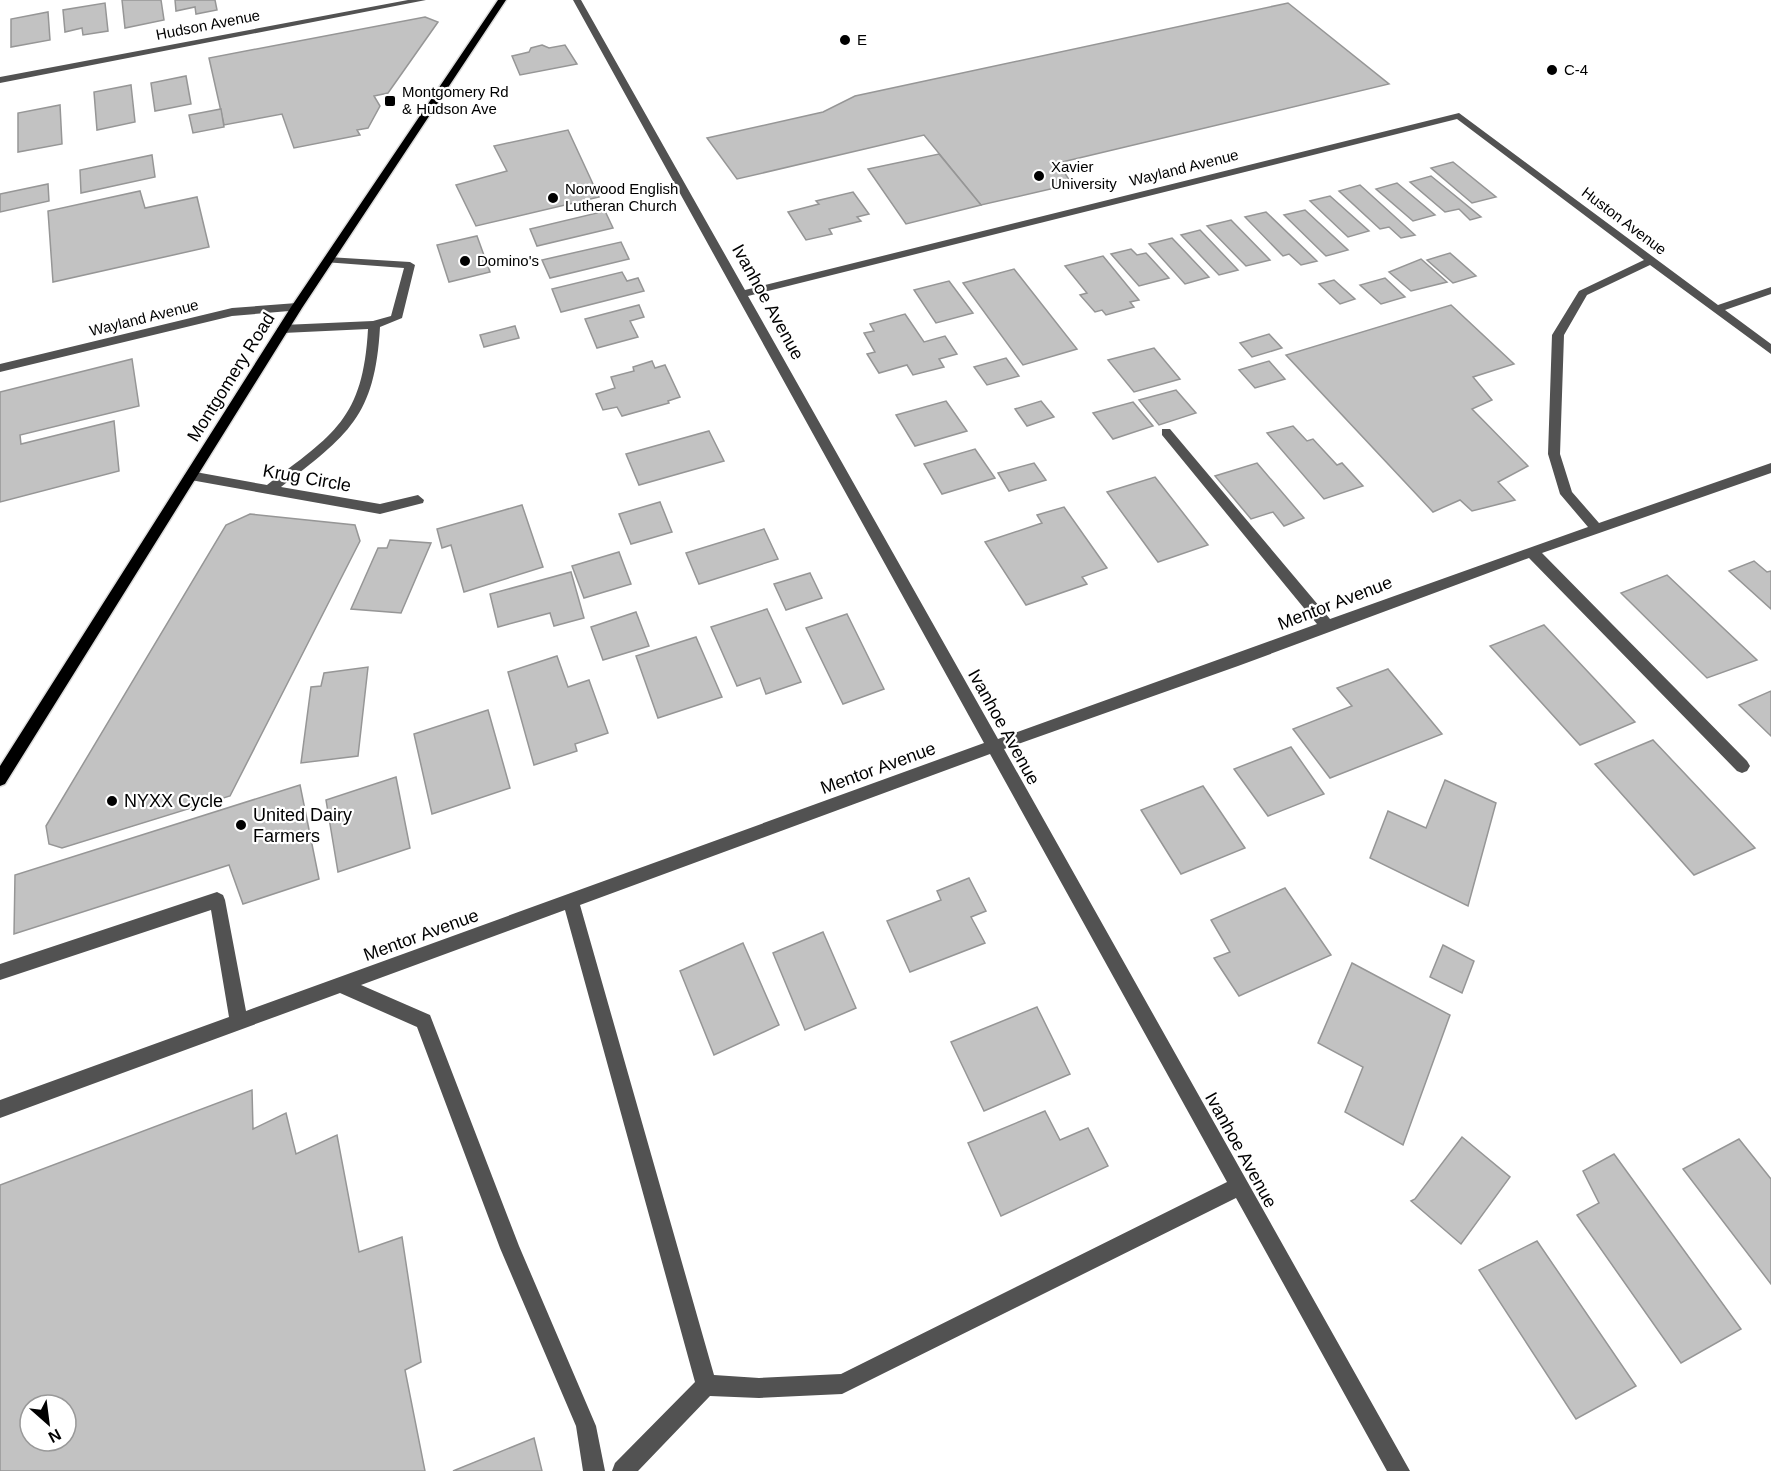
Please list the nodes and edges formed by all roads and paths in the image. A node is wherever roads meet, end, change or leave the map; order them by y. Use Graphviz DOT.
graph roads {
  1 [pos="354,0"];
  2 [pos="422,0"];
  3 [pos="502,0"];
  4 [pos="577,0"];
  5 [pos="358,12"];
  6 [pos="0,80"];
  7 [pos="1459,116"];
  8 [pos="328,260"];
  9 [pos="1652,260"];
  10 [pos="1771,290"];
  11 [pos="742,294"];
  12 [pos="297,307"];
  13 [pos="1717,309"];
  14 [pos="374,325"];
  15 [pos="283,329"];
  16 [pos="1771,350"];
  17 [pos="0,368"];
  18 [pos="1166,432"];
  19 [pos="1771,468"];
  20 [pos="190,476"];
  21 [pos="270,490"];
  22 [pos="418,500"];
  23 [pos="1597,529"];
  24 [pos="1532,552"];
  25 [pos="1327,626"];
  26 [pos="993,747"];
  27 [pos="1742,766"];
  28 [pos="0,779"];
  29 [pos="571,901"];
  30 [pos="0,972"];
  31 [pos="340,985"];
  32 [pos="239,1022"];
  33 [pos="0,1109"];
  34 [pos="1239,1186"];
  35 [pos="706,1385"];
  36 [pos="594,1471"];
  37 [pos="622,1471"];
  38 [pos="1399,1471"];
  1 -- 5 [label="street"];
  2 -- 5 [label="street, Hudson Avenue"];
  3 -- 8 [label="main road, Montgomery Road"];
  4 -- 11 [label="street, Ivanhoe Avenue"];
  5 -- 6 [label="street, Hudson Avenue"];
  7 -- 9 [label="street, Huston Avenue"];
  7 -- 11 [label="street, Wayland Avenue"];
  8 -- 12 [label="main road, Montgomery Road"];
  8 -- 14 [label="street"];
  9 -- 13 [label="street, Huston Avenue"];
  9 -- 23 [label="street"];
  10 -- 13 [label="street"];
  11 -- 26 [label="street, Ivanhoe Avenue"];
  12 -- 15 [label="main road, Montgomery Road"];
  12 -- 17 [label="street, Wayland Avenue"];
  13 -- 16 [label="street, Huston Avenue"];
  14 -- 15 [label="street"];
  14 -- 21 [label="street"];
  15 -- 20 [label="main road, Montgomery Road"];
  18 -- 25 [label="street"];
  19 -- 23 [label="street, Mentor Avenue"];
  20 -- 21 [label="street, Krug Circle"];
  20 -- 28 [label="main road, Montgomery Road"];
  21 -- 22 [label="street, Krug Circle"];
  23 -- 24 [label="street, Mentor Avenue"];
  24 -- 25 [label="street, Mentor Avenue"];
  24 -- 27 [label="street"];
  25 -- 26 [label="street, Mentor Avenue"];
  26 -- 29 [label="street, Mentor Avenue"];
  26 -- 34 [label="street, Ivanhoe Avenue"];
  29 -- 31 [label="street, Mentor Avenue"];
  29 -- 35 [label="street"];
  30 -- 32 [label="street"];
  31 -- 32 [label="street, Mentor Avenue"];
  31 -- 36 [label="street"];
  32 -- 33 [label="street, Mentor Avenue"];
  34 -- 35 [label="street"];
  34 -- 38 [label="street, Ivanhoe Avenue"];
  35 -- 37 [label="street"];
}
